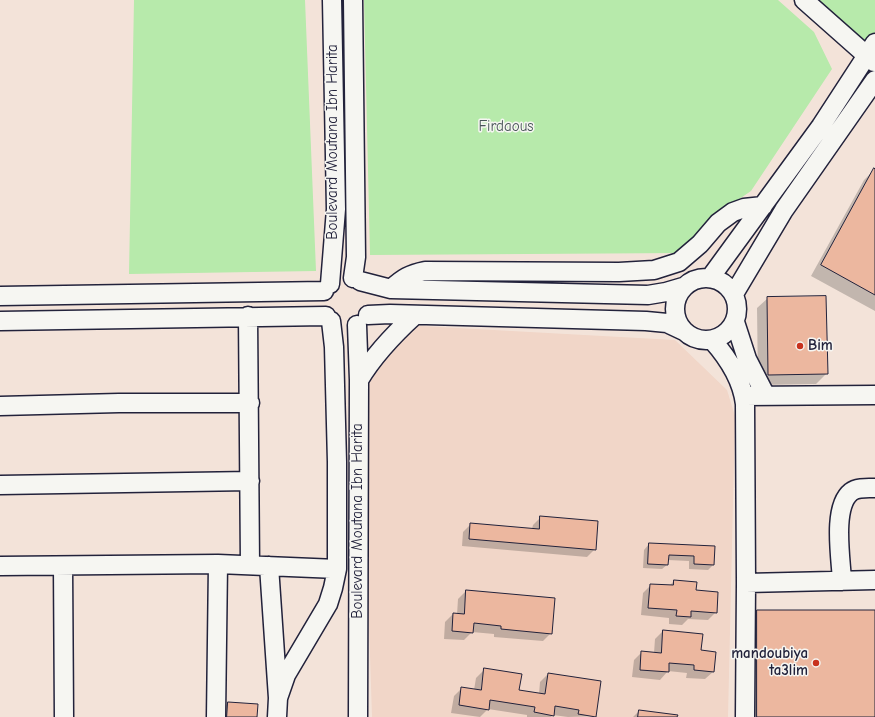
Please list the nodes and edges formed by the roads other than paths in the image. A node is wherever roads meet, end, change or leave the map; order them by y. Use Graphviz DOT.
graph roads {
  1 [pos="332,0"];
  2 [pos="353,0"];
  3 [pos="804,0"];
  4 [pos="872,53"];
  5 [pos="875,80"];
  6 [pos="763,206"];
  7 [pos="710,278"];
  8 [pos="357,280"];
  9 [pos="327,287"];
  10 [pos="683,287"];
  11 [pos="391,289"];
  12 [pos="734,294"];
  13 [pos="0,296"];
  14 [pos="415,315"];
  15 [pos="248,316"];
  16 [pos="328,318"];
  17 [pos="362,320"];
  18 [pos="0,321"];
  19 [pos="735,322"];
  20 [pos="684,331"];
  21 [pos="712,340"];
  22 [pos="359,380"];
  23 [pos="875,395"];
  24 [pos="744,396"];
  25 [pos="766,396"];
  26 [pos="250,403"];
  27 [pos="0,406"];
  28 [pos="250,480"];
  29 [pos="0,485"];
  30 [pos="875,488"];
  31 [pos="218,564"];
  32 [pos="250,565"];
  33 [pos="0,566"];
  34 [pos="63,566"];
  35 [pos="269,566"];
  36 [pos="337,569"];
  37 [pos="875,580"];
  38 [pos="842,581"];
  39 [pos="746,583"];
  40 [pos="278,698"];
  41 [pos="64,717"];
  42 [pos="216,717"];
  43 [pos="277,717"];
  44 [pos="358,717"];
  45 [pos="745,717"];
  1 -- 9 [label="street, Boulevard Moutana Ibn Harita"];
  2 -- 8 [label="street, Boulevard Moutana Ibn Harita"];
  3 -- 4 [label="street"];
  4 -- 6 [label="street"];
  5 -- 12 [label="street"];
  6 -- 7 [label="street"];
  6 -- 11 [label="street"];
  7 -- 10 [label="street"];
  7 -- 12 [label="street"];
  8 -- 9 [label="street"];
  8 -- 11 [label="street"];
  8 -- 17 [label="street"];
  9 -- 13 [label="street"];
  9 -- 16 [label="street"];
  10 -- 11 [label="street"];
  10 -- 20 [label="street"];
  12 -- 19 [label="street"];
  14 -- 17 [label="street"];
  14 -- 20 [label="street"];
  14 -- 22 [label="street"];
  15 -- 16 [label="street"];
  15 -- 18 [label="street"];
  15 -- 26 [label="street"];
  16 -- 17 [label="street"];
  16 -- 36 [label="street, Boulevard Moutana Ibn Harita"];
  17 -- 22 [label="street, Boulevard Moutana Ibn Harita"];
  19 -- 21 [label="street"];
  19 -- 25 [label="street"];
  20 -- 21 [label="street"];
  21 -- 24 [label="street"];
  22 -- 44 [label="street, Boulevard Moutana Ibn Harita"];
  23 -- 25 [label="street"];
  24 -- 25 [label="street"];
  24 -- 39 [label="street"];
  26 -- 27 [label="street"];
  26 -- 28 [label="street"];
  28 -- 29 [label="street"];
  28 -- 32 [label="street"];
  30 -- 38 [label="street"];
  31 -- 32 [label="street"];
  31 -- 34 [label="street"];
  31 -- 42 [label="street"];
  32 -- 35 [label="street"];
  33 -- 34 [label="street"];
  34 -- 41 [label="street"];
  35 -- 36 [label="street"];
  35 -- 40 [label="street, Boulevard Moutana Ibn Harita"];
  36 -- 40 [label="street, Boulevard Moutana Ibn Harita"];
  37 -- 38 [label="street"];
  38 -- 39 [label="street"];
  39 -- 45 [label="street"];
  40 -- 43 [label="street, Boulevard Moutana Ibn Harita"];
}
